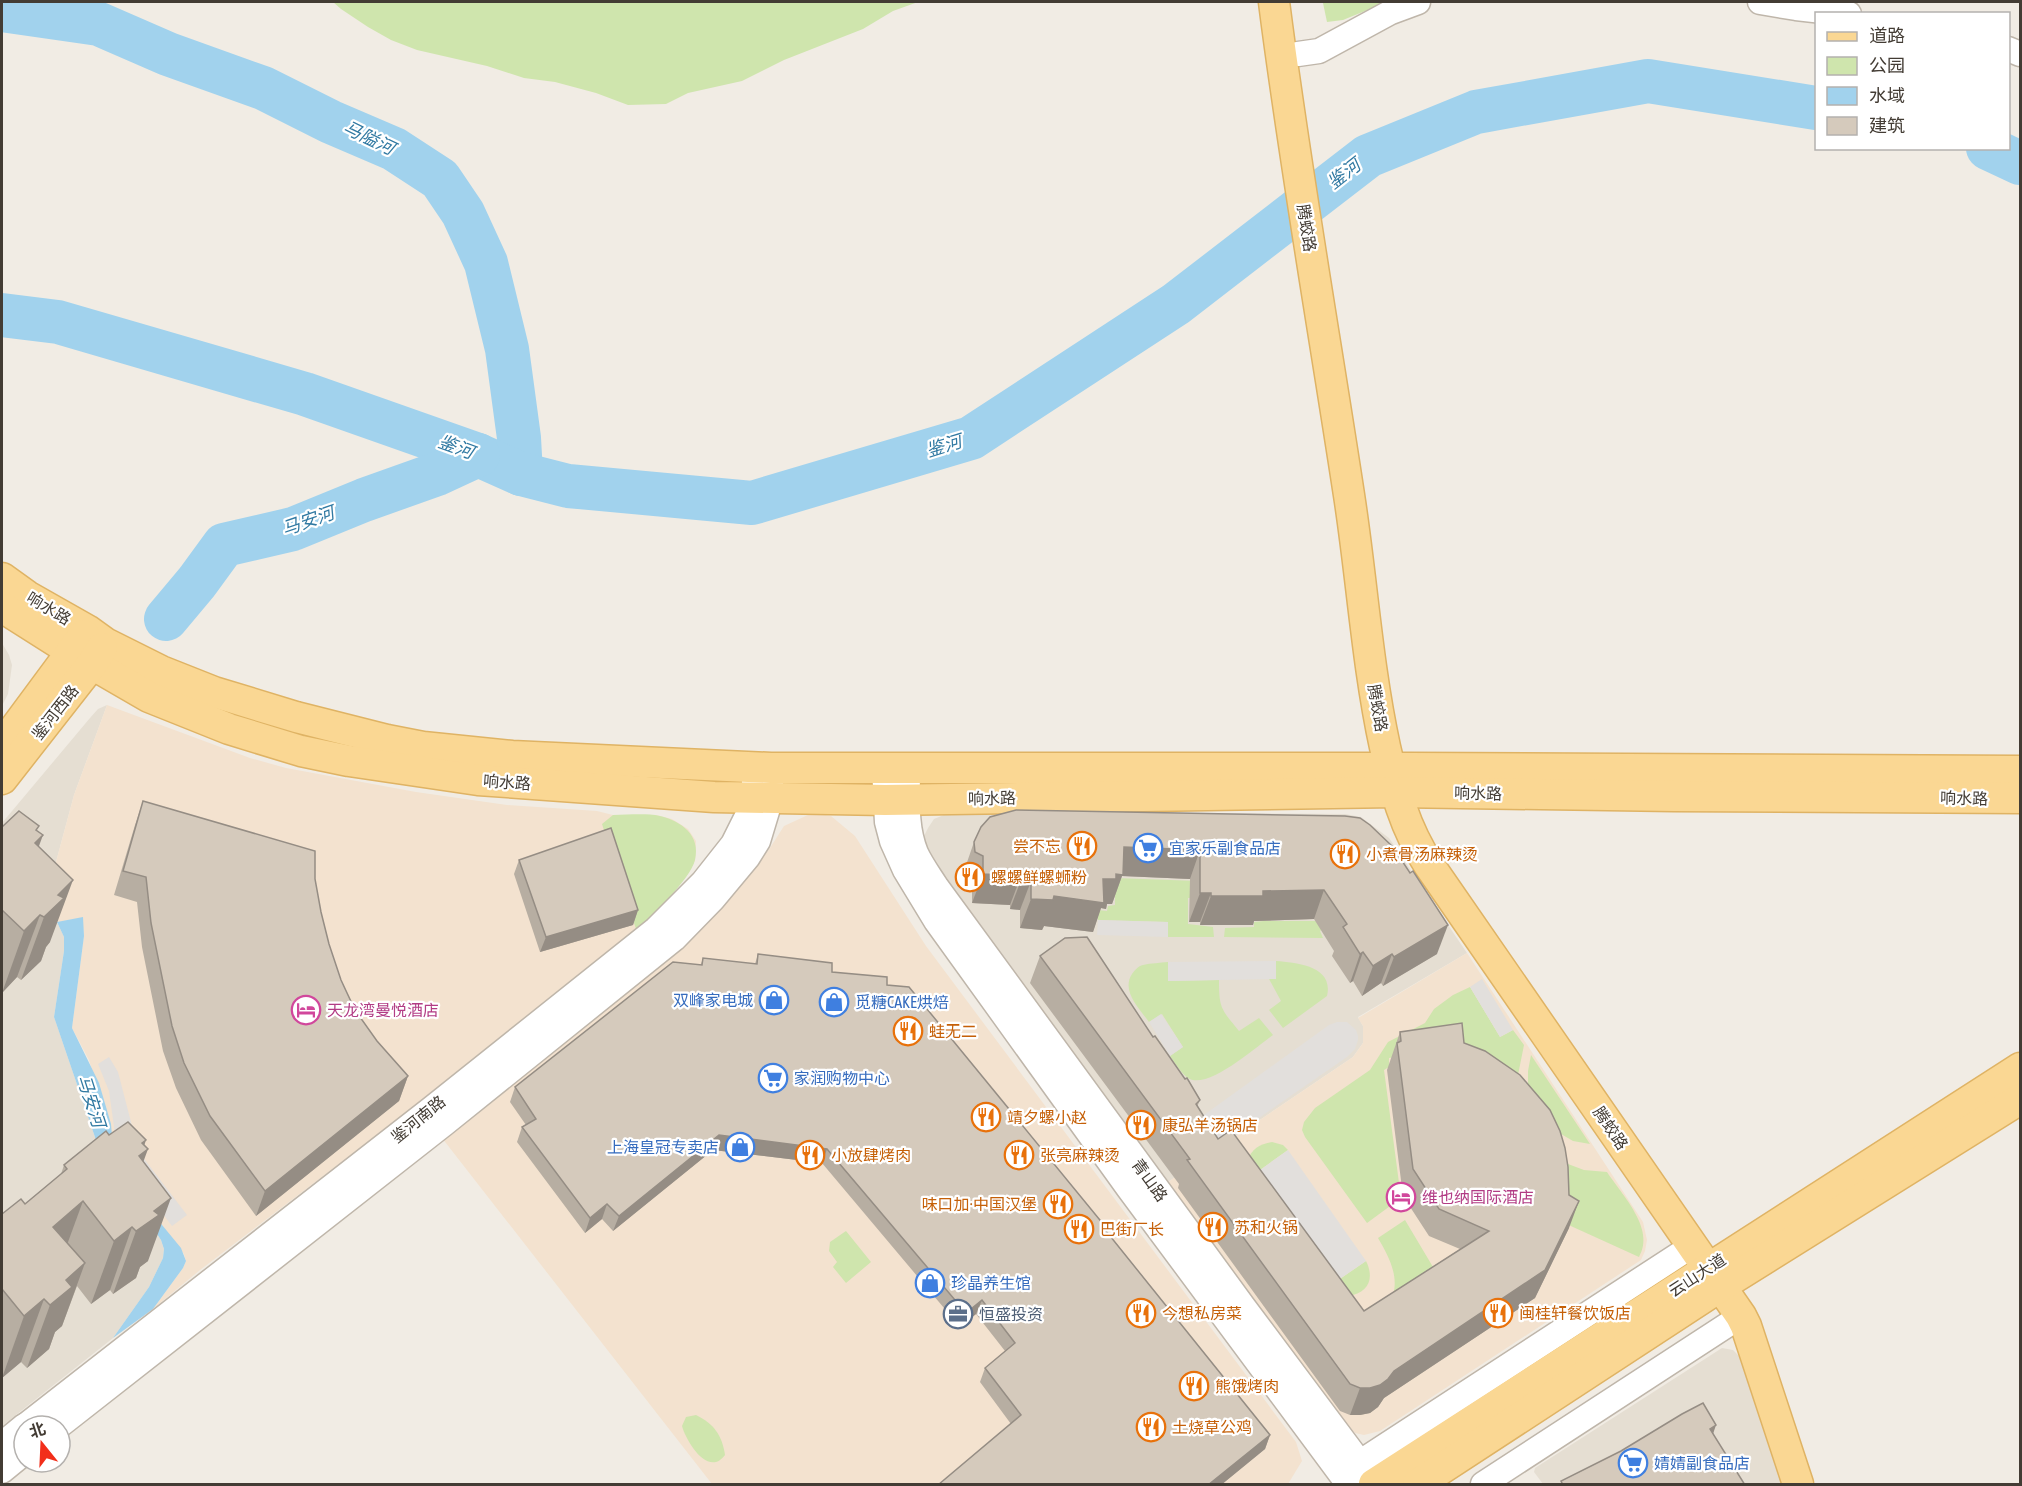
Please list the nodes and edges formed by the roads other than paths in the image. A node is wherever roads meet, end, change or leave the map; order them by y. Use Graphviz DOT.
graph roads {
  1 [pos="1274,2"];
  2 [pos="1291,2"];
  3 [pos="1418,2"];
  4 [pos="1760,2"];
  5 [pos="1832,12"];
  6 [pos="1298,54"];
  7 [pos="1296,102"];
  8 [pos="2,578"];
  9 [pos="2,607"];
  10 [pos="89,647"];
  11 [pos="2,745"];
  12 [pos="763,768"];
  13 [pos="896,769"];
  14 [pos="2020,771"];
  15 [pos="2,779"];
  16 [pos="1403,780"];
  17 [pos="762,798"];
  18 [pos="2020,798"];
  19 [pos="896,800"];
  20 [pos="2020,1068"];
  21 [pos="2020,1099"];
  22 [pos="1716,1267"];
  23 [pos="1741,1316"];
  24 [pos="39,1414"];
  25 [pos="72,1415"];
  26 [pos="1357,1480"];
  27 [pos="1418,1485"];
  28 [pos="1483,1485"];
  29 [pos="1798,1485"];
  1 -- 7 [label="main road, 腾蛟路"];
  2 -- 6 [label="main road, 腾蛟路"];
  3 -- 6 [label="street"];
  4 -- 5 [label="street"];
  6 -- 7 [label="main road, 腾蛟路"];
  7 -- 16 [label="main road, 腾蛟路"];
  8 -- 10 [label="main road, 响水路"];
  9 -- 10 [label="main road, 响水路"];
  10 -- 11 [label="main road, 鉴河西路"];
  10 -- 12 [label="main road, 响水路"];
  10 -- 15 [label="main road, 鉴河西路"];
  10 -- 17 [label="main road, 响水路"];
  12 -- 13 [label="main road, 响水路"];
  12 -- 17 [label="street, 鉴河南路"];
  13 -- 16 [label="main road, 响水路"];
  13 -- 19 [label="street, 青山路"];
  14 -- 16 [label="main road, 响水路"];
  16 -- 18 [label="main road, 响水路"];
  16 -- 19 [label="main road, 响水路"];
  16 -- 22 [label="main road, 腾蛟路"];
  17 -- 19 [label="main road, 响水路"];
  17 -- 24 [label="street, 鉴河南路"];
  17 -- 25 [label="street, 鉴河南路"];
  19 -- 26 [label="street, 青山路"];
  20 -- 22 [label="main road, 云山大道"];
  21 -- 22 [label="main road, 云山大道"];
  22 -- 23 [label="main road, 腾蛟路"];
  22 -- 26 [label="main road, 云山大道"];
  22 -- 27 [label="main road, 云山大道"];
  23 -- 28 [label="street"];
  23 -- 29 [label="main road, 腾蛟路"];
}
